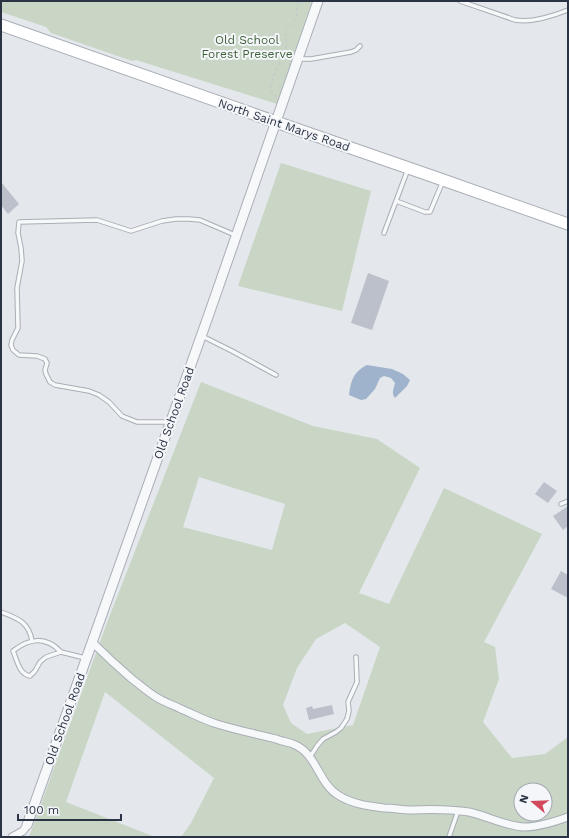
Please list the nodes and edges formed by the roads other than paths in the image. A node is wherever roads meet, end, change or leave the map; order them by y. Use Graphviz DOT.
graph roads {
  1 [pos="318,1"];
  2 [pos="460,1"];
  3 [pos="568,10"];
  4 [pos="1,25"];
  5 [pos="360,46"];
  6 [pos="298,60"];
  7 [pos="276,122"];
  8 [pos="408,168"];
  9 [pos="443,180"];
  10 [pos="396,201"];
  11 [pos="568,224"];
  12 [pos="384,233"];
  13 [pos="236,236"];
  14 [pos="201,336"];
  15 [pos="276,375"];
  16 [pos="170,422"];
  17 [pos="568,501"];
  18 [pos="562,504"];
  19 [pos="1,612"];
  20 [pos="32,641"];
  21 [pos="92,642"];
  22 [pos="61,652"];
  23 [pos="356,657"];
  24 [pos="86,658"];
  25 [pos="310,757"];
  26 [pos="458,811"];
  27 [pos="568,817"];
  28 [pos="28,825"];
  29 [pos="12,837"];
  30 [pos="449,837"];
  1 -- 6 [label="street, Old School Road"];
  2 -- 3 [label="lane"];
  4 -- 7 [label="main road, North Saint Marys Road"];
  5 -- 6 [label="lane"];
  6 -- 7 [label="street, Old School Road"];
  7 -- 8 [label="main road, North Saint Marys Road"];
  7 -- 13 [label="street, Old School Road"];
  8 -- 9 [label="main road, North Saint Marys Road"];
  8 -- 10 [label="lane"];
  9 -- 10 [label="lane"];
  9 -- 11 [label="main road, North Saint Marys Road"];
  10 -- 12 [label="lane"];
  13 -- 14 [label="street, Old School Road"];
  13 -- 16 [label="lane"];
  14 -- 15 [label="lane"];
  14 -- 16 [label="street, Old School Road"];
  16 -- 21 [label="street, Old School Road"];
  17 -- 18 [label="lane"];
  19 -- 20 [label="lane"];
  20 -- 22 [label="lane"];
  20 -- 22 [label="lane"];
  21 -- 24 [label="street, Old School Road"];
  21 -- 25 [label="street"];
  22 -- 24 [label="lane"];
  23 -- 25 [label="lane"];
  24 -- 28 [label="street, Old School Road"];
  25 -- 26 [label="street"];
  26 -- 27 [label="street"];
  26 -- 30 [label="lane"];
  28 -- 29 [label="street"];
}
